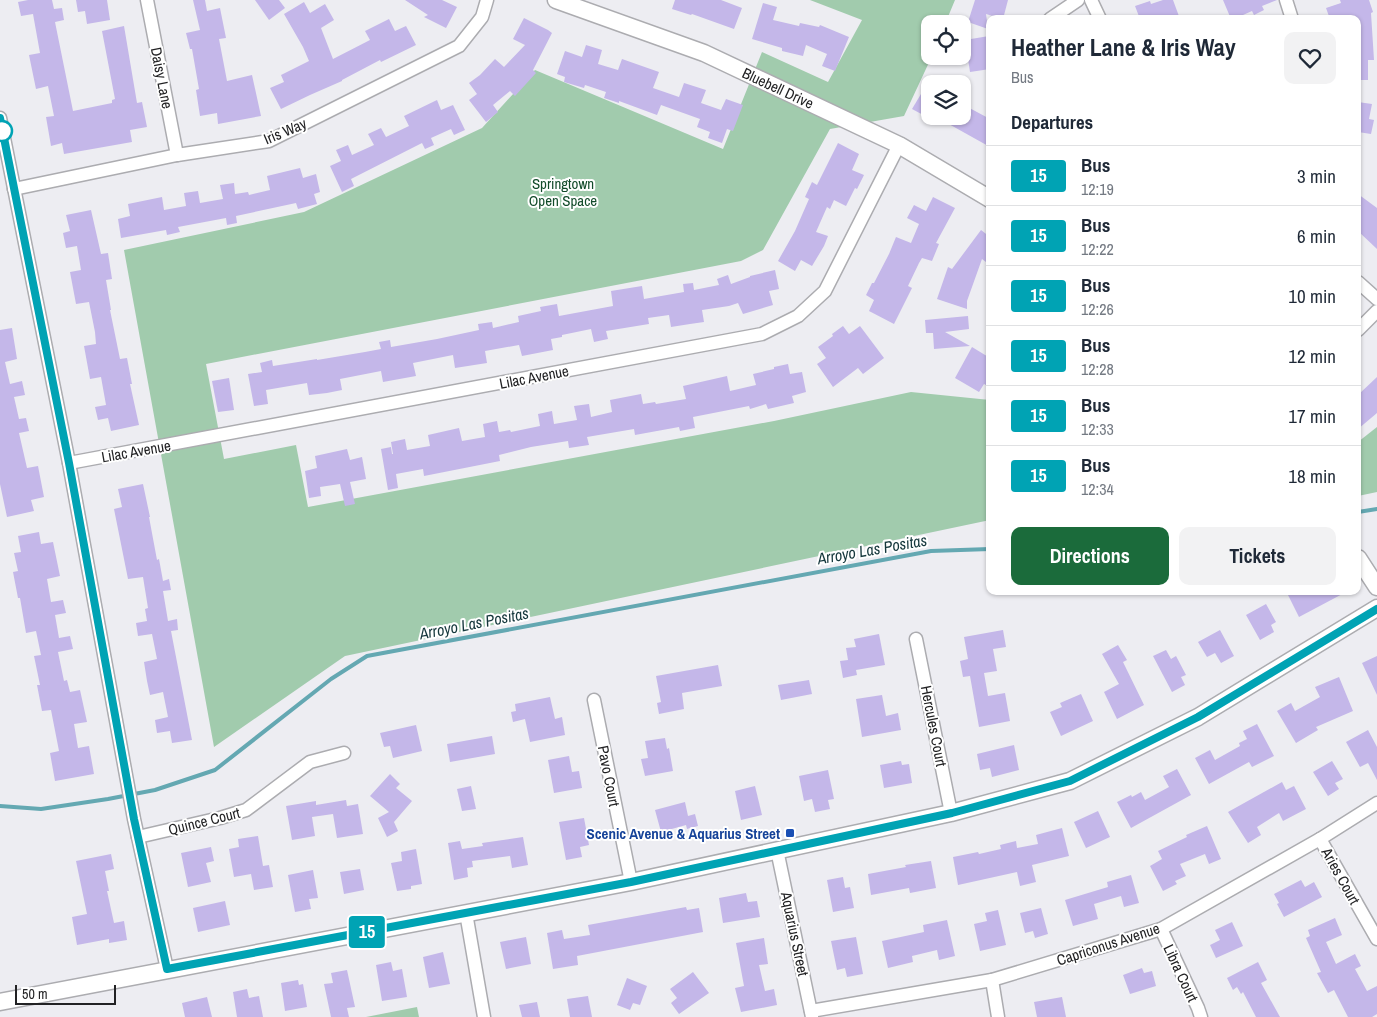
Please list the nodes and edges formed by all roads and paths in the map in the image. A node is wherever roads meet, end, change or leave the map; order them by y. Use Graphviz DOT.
graph roads {
  1 [pos="147,0"];
  2 [pos="487,0"];
  3 [pos="556,0"];
  4 [pos="1078,0"];
  5 [pos="1091,0"];
  6 [pos="1286,0"];
  7 [pos="1056,15"];
  8 [pos="1098,15"];
  9 [pos="1291,15"];
  10 [pos="0,118"];
  11 [pos="899,145"];
  12 [pos="177,156"];
  13 [pos="14,189"];
  14 [pos="986,197"];
  15 [pos="1361,285"];
  16 [pos="1377,298"];
  17 [pos="1377,311"];
  18 [pos="1361,327"];
  19 [pos="69,463"];
  20 [pos="1361,563"];
  21 [pos="1377,587"];
  22 [pos="1377,608"];
  23 [pos="916,639"];
  24 [pos="594,700"];
  25 [pos="344,753"];
  26 [pos="1377,803"];
  27 [pos="952,813"];
  28 [pos="138,837"];
  29 [pos="1320,839"];
  30 [pos="777,850"];
  31 [pos="631,882"];
  32 [pos="466,913"];
  33 [pos="1161,929"];
  34 [pos="1377,940"];
  35 [pos="167,969"];
  36 [pos="992,980"];
  37 [pos="0,1002"];
  38 [pos="812,1014"];
  39 [pos="484,1017"];
  40 [pos="998,1017"];
  41 [pos="1200,1017"];
  1 -- 12 [label="street, Daisy Lane"];
  2 -- 12 [label="street, Iris Way"];
  3 -- 11 [label="street, Bluebell Drive"];
  4 -- 7 [label="street"];
  5 -- 8 [label="street"];
  6 -- 9 [label="street"];
  10 -- 13 [label="street"];
  11 -- 14 [label="street, Bluebell Drive"];
  11 -- 19 [label="street, Lilac Avenue"];
  12 -- 13 [label="street, Iris Way"];
  13 -- 19 [label="street"];
  15 -- 16 [label="street"];
  17 -- 18 [label="street"];
  19 -- 28 [label="street"];
  20 -- 21 [label="street"];
  22 -- 27 [label="street"];
  23 -- 27 [label="street, Hercules Court"];
  24 -- 31 [label="street, Pavo Court"];
  25 -- 28 [label="street, Quince Court"];
  26 -- 29 [label="street, Capriconus Avenue"];
  27 -- 30 [label="street"];
  28 -- 35 [label="street"];
  29 -- 33 [label="street, Capriconus Avenue"];
  29 -- 34 [label="street, Aries Court"];
  30 -- 31 [label="street"];
  30 -- 38 [label="street, Aquarius Street"];
  31 -- 32 [label="street"];
  32 -- 35 [label="street"];
  32 -- 39 [label="street"];
  33 -- 36 [label="street, Capriconus Avenue"];
  33 -- 41 [label="street, Libra Court"];
  35 -- 37 [label="street"];
  36 -- 38 [label="street, Capriconus Avenue"];
  36 -- 40 [label="street"];
}
